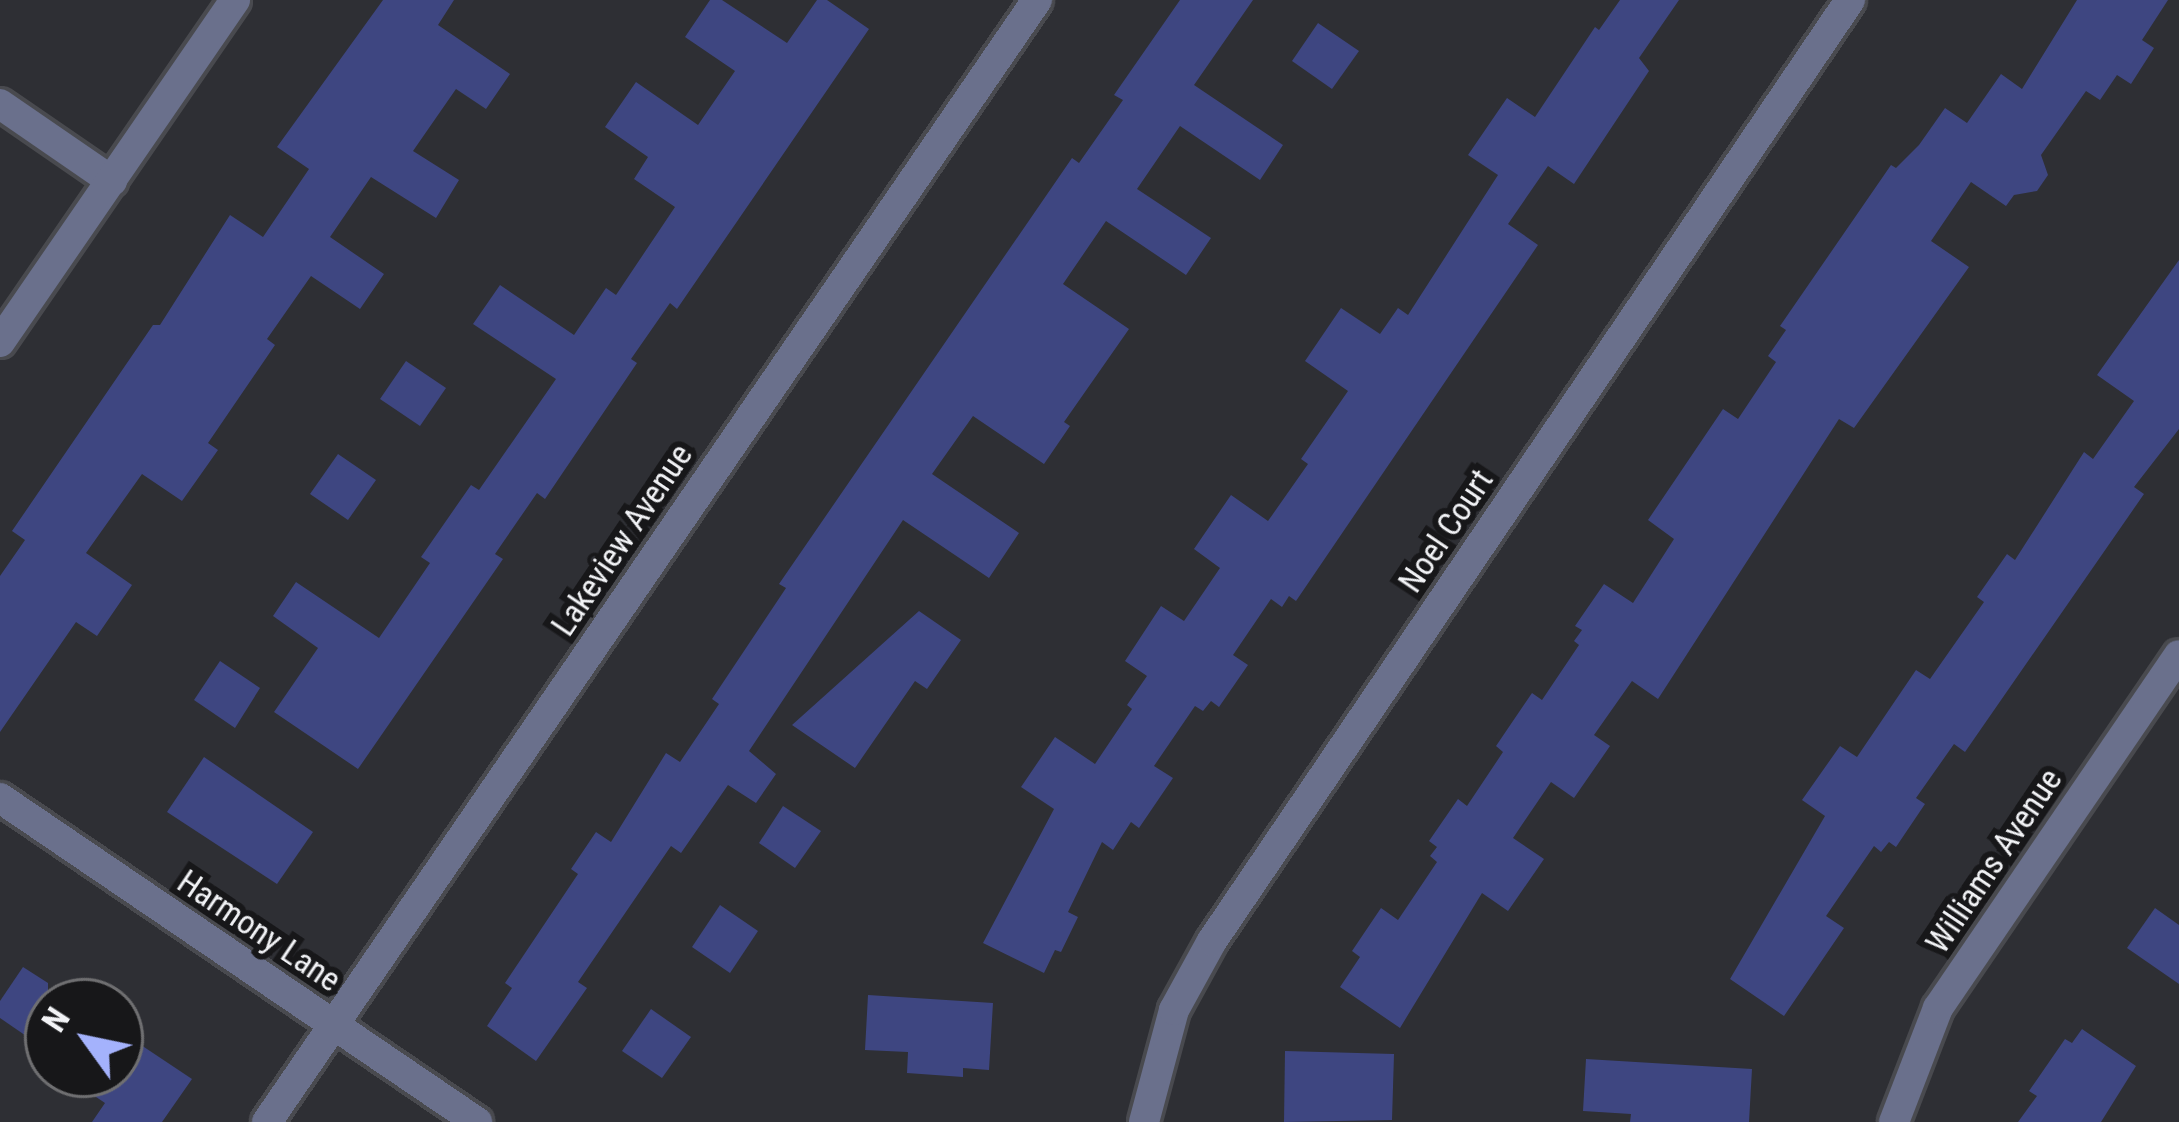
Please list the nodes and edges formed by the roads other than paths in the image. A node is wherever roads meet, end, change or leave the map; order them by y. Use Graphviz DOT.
graph roads {
  1 [pos="235,0"];
  2 [pos="1037,0"];
  3 [pos="1850,0"];
  4 [pos="0,104"];
  5 [pos="112,181"];
  6 [pos="0,342"];
  7 [pos="2179,655"];
  8 [pos="0,798"];
  9 [pos="333,1025"];
  10 [pos="267,1122"];
  11 [pos="477,1122"];
  12 [pos="1144,1122"];
  13 [pos="1894,1122"];
  1 -- 5 [label="street"];
  2 -- 9 [label="street, Lakeview Avenue"];
  3 -- 12 [label="street, Noel Court"];
  4 -- 5 [label="street"];
  5 -- 6 [label="street"];
  7 -- 13 [label="street, Williams Avenue"];
  8 -- 9 [label="street, Harmony Lane"];
  9 -- 10 [label="street, Lakeview Avenue"];
  9 -- 11 [label="street, Harmony Lane"];
}
